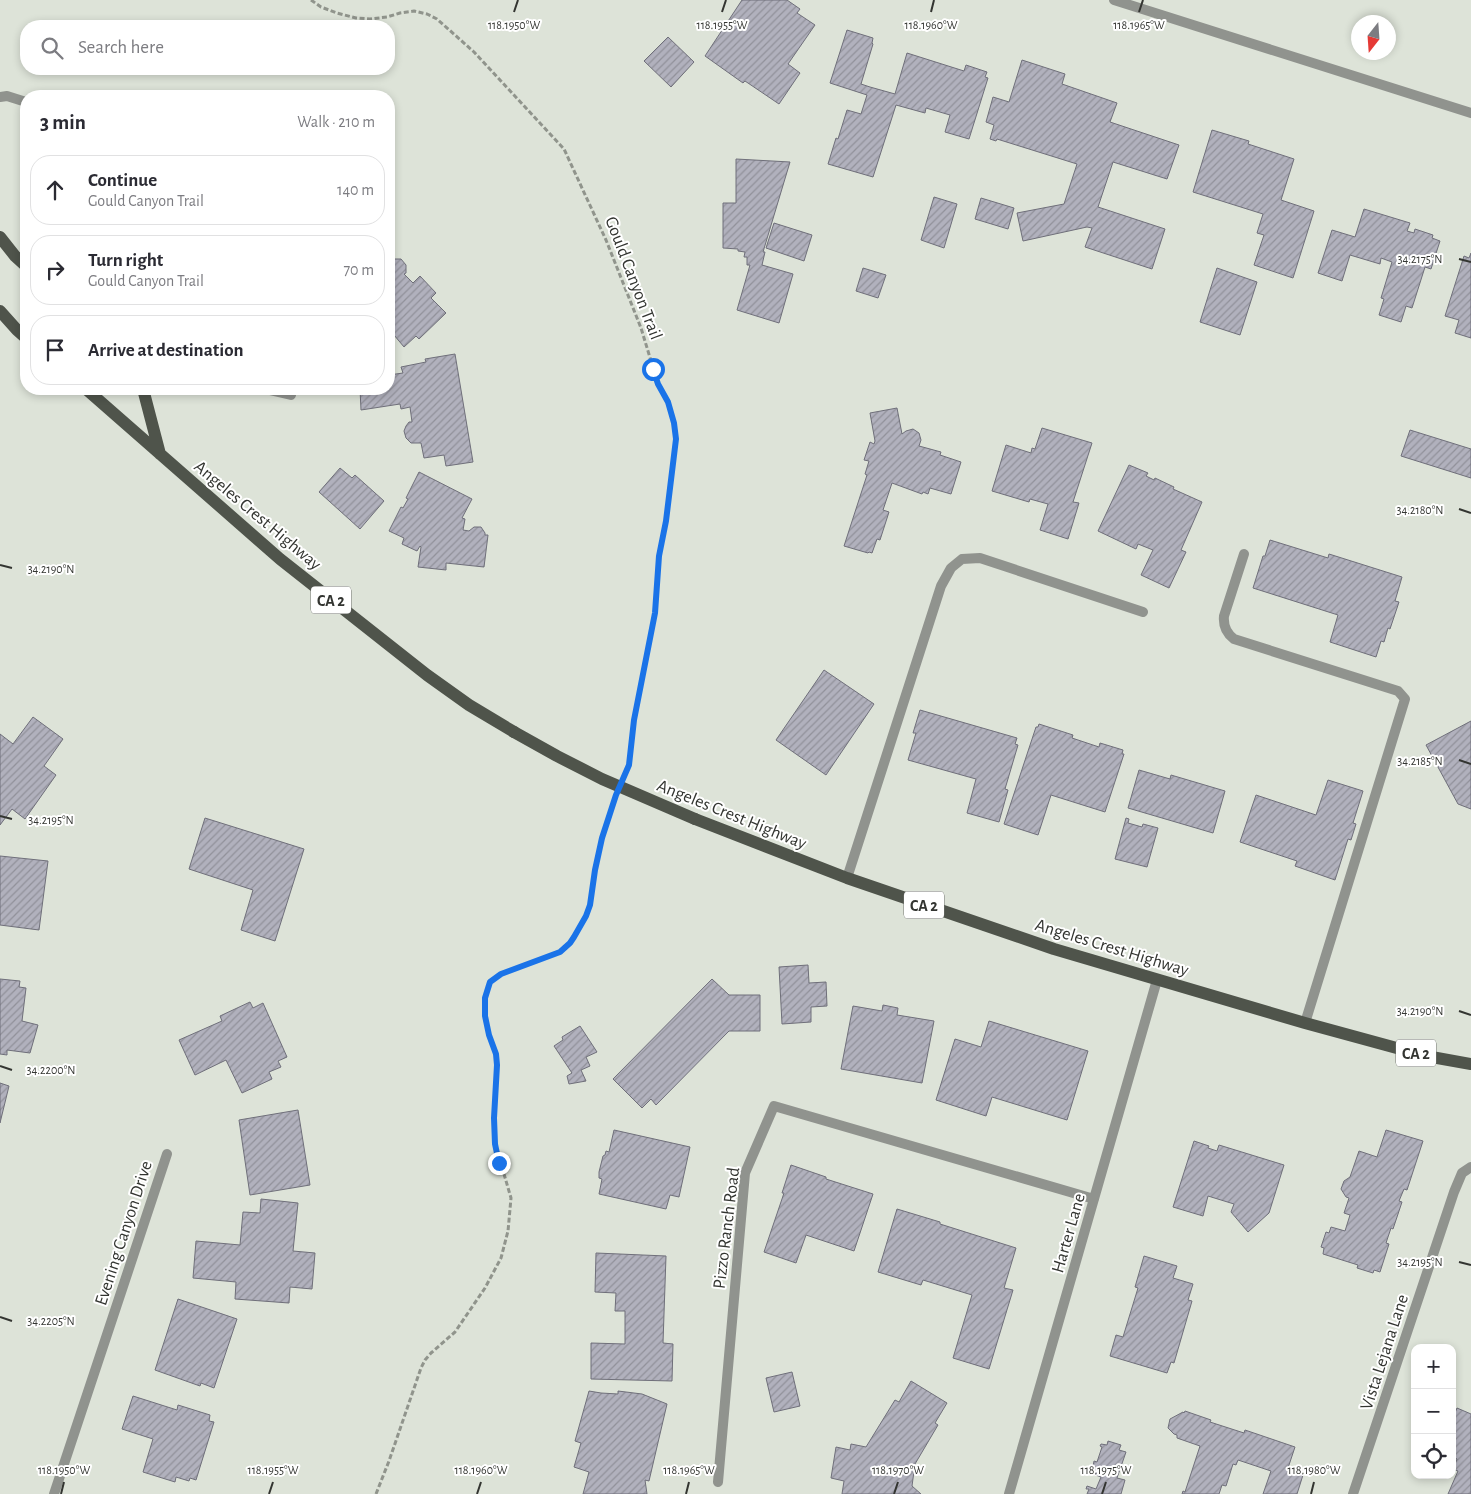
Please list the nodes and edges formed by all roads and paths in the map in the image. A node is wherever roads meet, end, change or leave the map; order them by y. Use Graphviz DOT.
graph roads {
  1 [pos="311,0"];
  2 [pos="1114,0"];
  3 [pos="0,97"];
  4 [pos="20,100"];
  5 [pos="1471,113"];
  6 [pos="0,237"];
  7 [pos="20,261"];
  8 [pos="0,311"];
  9 [pos="20,333"];
  10 [pos="93,395"];
  11 [pos="145,395"];
  12 [pos="160,454"];
  13 [pos="1244,554"];
  14 [pos="1144,612"];
  15 [pos="626,772"];
  16 [pos="613,804"];
  17 [pos="847,878"];
  18 [pos="1157,980"];
  19 [pos="1306,1023"];
  20 [pos="1471,1064"];
  21 [pos="167,1154"];
  22 [pos="1471,1167"];
  23 [pos="1094,1199"];
  24 [pos="718,1482"];
  25 [pos="54,1494"];
  26 [pos="376,1494"];
  27 [pos="1009,1494"];
  28 [pos="1353,1494"];
  1 -- 15 [label="path, Gould Canyon Trail"];
  2 -- 5 [label="street"];
  3 -- 4 [label="street"];
  6 -- 7 [label="main road"];
  8 -- 9 [label="main road"];
  10 -- 12 [label="main road, Angeles Crest Highway / CA 2"];
  11 -- 12 [label="main road"];
  12 -- 17 [label="main road, Angeles Crest Highway / CA 2, bridge"];
  13 -- 19 [label="street"];
  14 -- 17 [label="street"];
  16 -- 26 [label="path"];
  17 -- 18 [label="main road, Angeles Crest Highway / CA 2"];
  18 -- 19 [label="main road, Angeles Crest Highway / CA 2"];
  18 -- 23 [label="street, Harter Lane"];
  19 -- 20 [label="main road, Angeles Crest Highway / CA 2"];
  21 -- 25 [label="street, Evening Canyon Drive"];
  22 -- 28 [label="street, Vista Lejana Lane"];
  23 -- 24 [label="street, Pizzo Ranch Road"];
  23 -- 27 [label="street, Harter Lane"];
}
